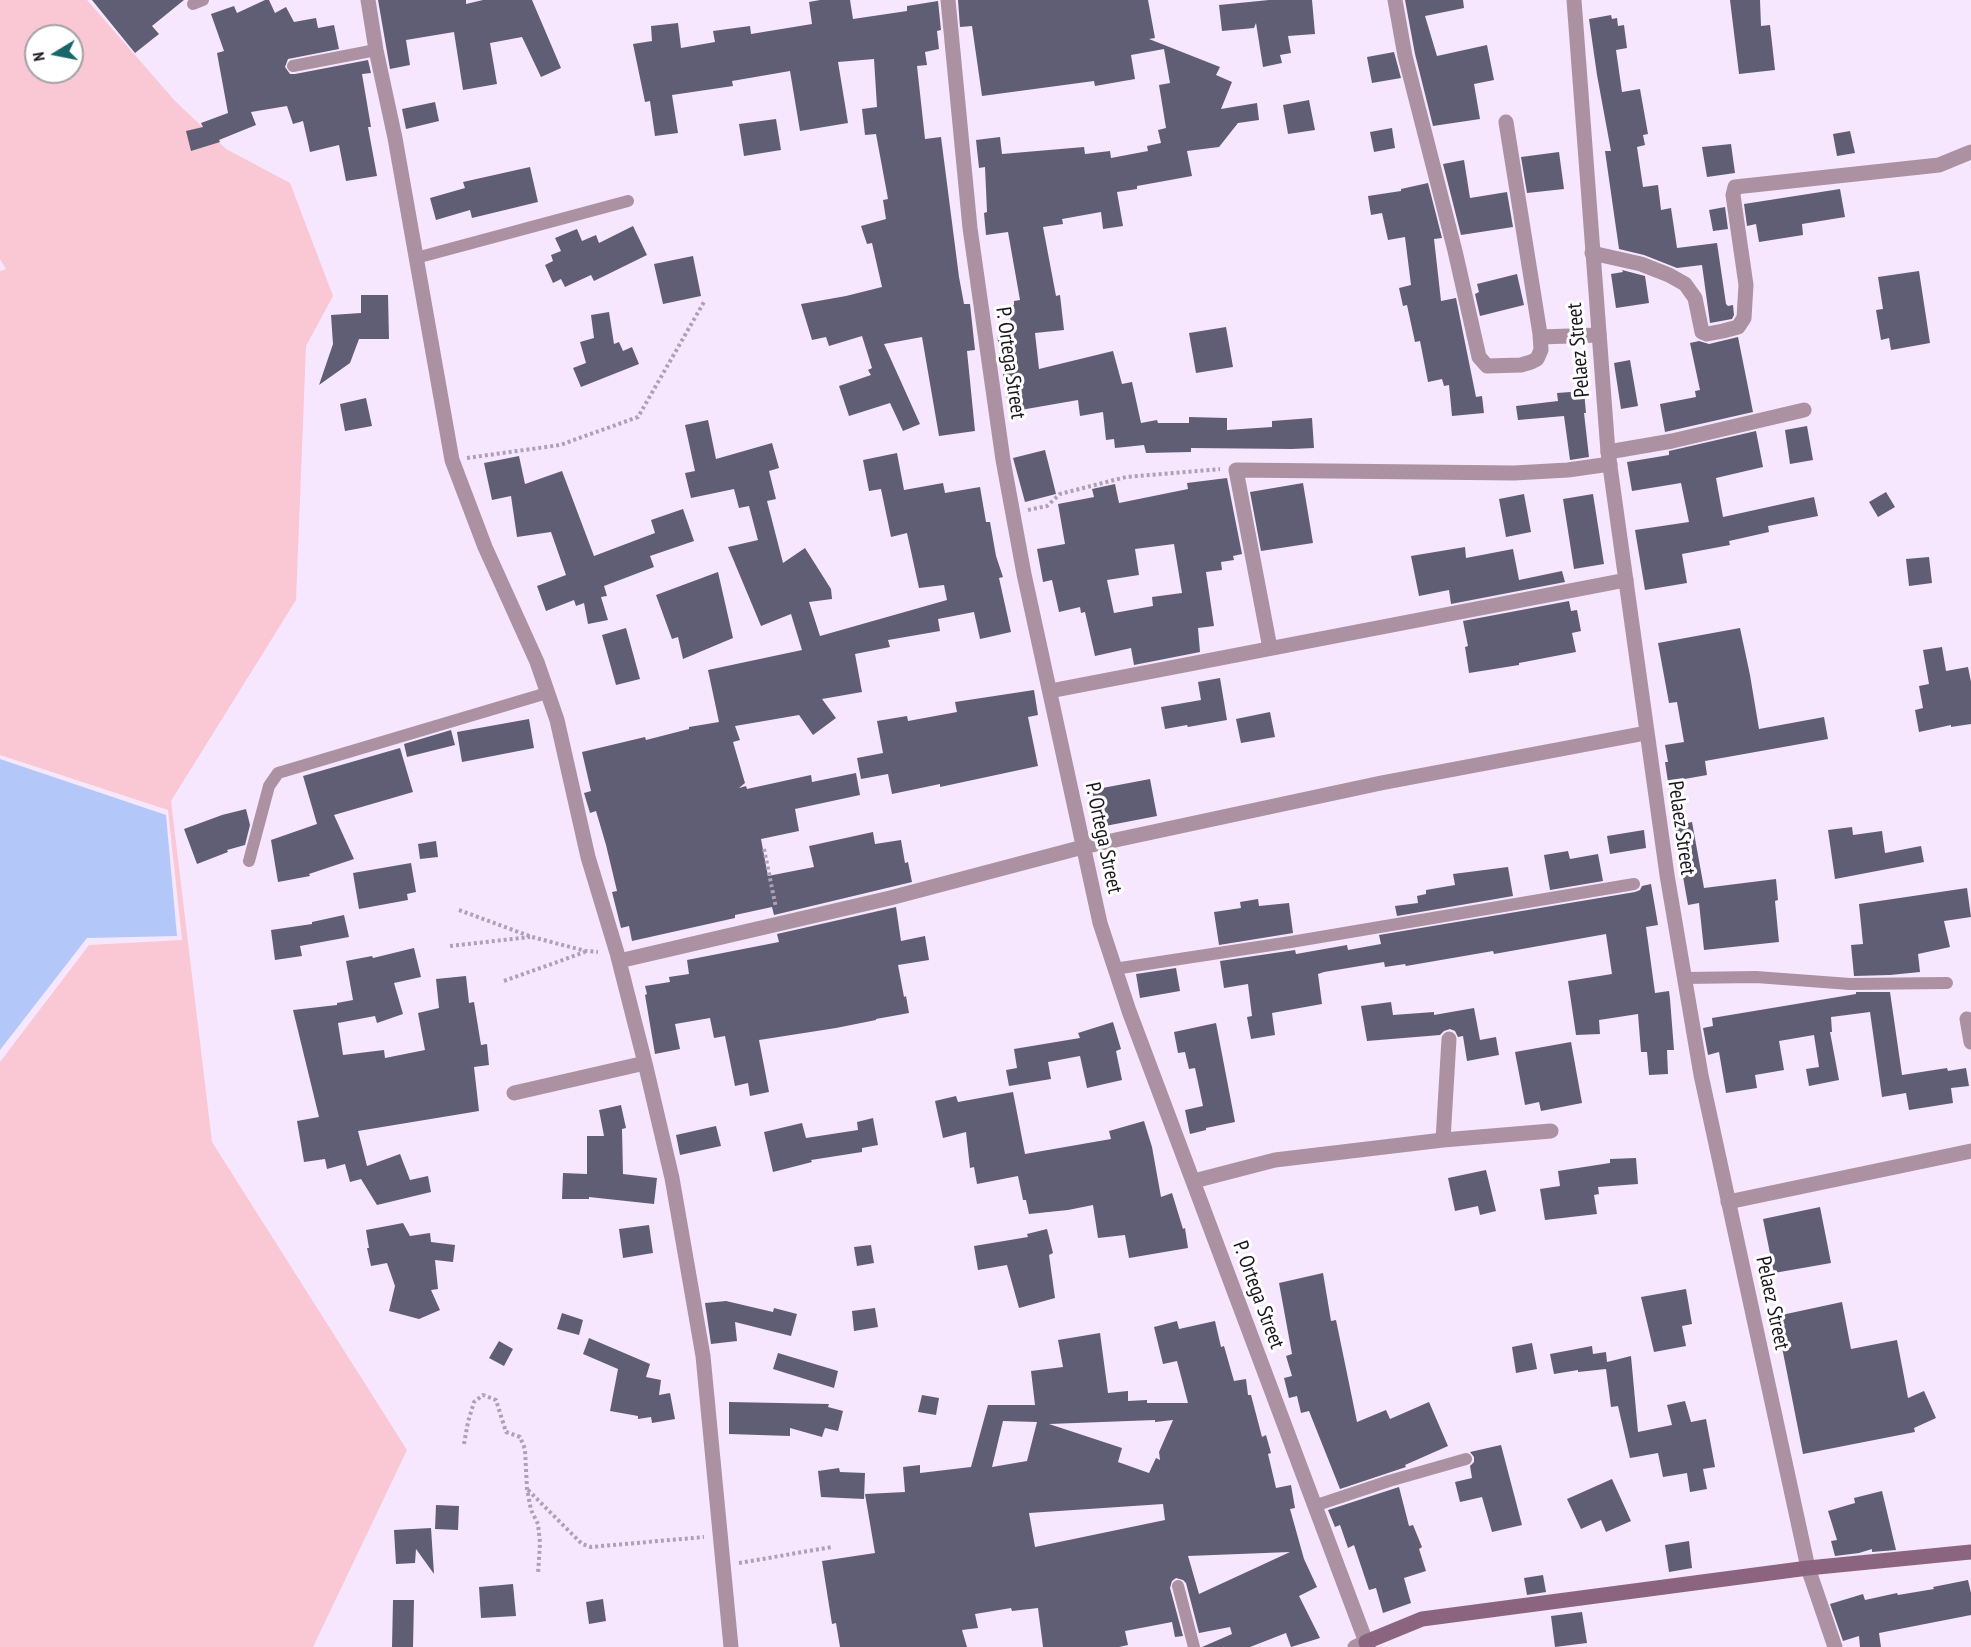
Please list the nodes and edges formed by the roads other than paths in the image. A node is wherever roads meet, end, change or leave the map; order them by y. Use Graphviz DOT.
graph roads {
  1 [pos="368,0"];
  2 [pos="948,0"];
  3 [pos="1395,0"];
  4 [pos="1574,0"];
  5 [pos="376,50"];
  6 [pos="293,66"];
  7 [pos="1506,122"];
  8 [pos="1971,152"];
  9 [pos="628,201"];
  10 [pos="1592,253"];
  11 [pos="416,258"];
  12 [pos="1599,335"];
  13 [pos="1540,337"];
  14 [pos="1804,410"];
  15 [pos="1609,458"];
  16 [pos="1626,580"];
  17 [pos="1270,648"];
  18 [pos="1050,692"];
  19 [pos="547,693"];
  20 [pos="1646,733"];
  21 [pos="1083,847"];
  22 [pos="249,861"];
  23 [pos="1634,884"];
  24 [pos="618,957"];
  25 [pos="1114,969"];
  26 [pos="1684,978"];
  27 [pos="1947,983"];
  28 [pos="1967,1019"];
  29 [pos="1449,1039"];
  30 [pos="1971,1042"];
  31 [pos="645,1063"];
  32 [pos="514,1093"];
  33 [pos="1551,1131"];
  34 [pos="1443,1140"];
  35 [pos="1971,1151"];
  36 [pos="1194,1180"];
  37 [pos="1728,1202"];
  38 [pos="1466,1459"];
  39 [pos="1314,1506"];
  40 [pos="1971,1552"];
  41 [pos="1808,1568"];
  42 [pos="1178,1586"];
  43 [pos="1363,1645"];
  44 [pos="731,1647"];
  45 [pos="1194,1647"];
  46 [pos="1835,1647"];
  1 -- 5 [label="street"];
  2 -- 18 [label="street, P. Ortega Street"];
  3 -- 13 [label="street"];
  4 -- 10 [label="street, Pelaez Street"];
  5 -- 6 [label="lane"];
  5 -- 11 [label="street"];
  7 -- 13 [label="street"];
  8 -- 10 [label="street"];
  9 -- 11 [label="lane"];
  10 -- 12 [label="street, Pelaez Street"];
  11 -- 19 [label="street"];
  12 -- 13 [label="street"];
  12 -- 15 [label="street, Pelaez Street"];
  14 -- 15 [label="street"];
  15 -- 16 [label="street, Pelaez Street"];
  15 -- 17 [label="street"];
  16 -- 17 [label="street"];
  16 -- 20 [label="street, Pelaez Street"];
  17 -- 18 [label="street"];
  18 -- 21 [label="street, P. Ortega Street"];
  19 -- 22 [label="lane"];
  19 -- 24 [label="street"];
  20 -- 21 [label="street"];
  20 -- 26 [label="street, Pelaez Street"];
  21 -- 24 [label="street"];
  21 -- 25 [label="street, P. Ortega Street"];
  23 -- 25 [label="lane"];
  24 -- 31 [label="street"];
  25 -- 36 [label="street, P. Ortega Street"];
  26 -- 27 [label="lane"];
  26 -- 37 [label="street, Pelaez Street"];
  28 -- 30 [label="street"];
  29 -- 34 [label="street"];
  31 -- 32 [label="street"];
  31 -- 44 [label="street"];
  33 -- 34 [label="street"];
  34 -- 36 [label="street"];
  35 -- 37 [label="street"];
  36 -- 39 [label="street, P. Ortega Street"];
  37 -- 41 [label="street, Pelaez Street"];
  38 -- 39 [label="lane"];
  39 -- 43 [label="street, P. Ortega Street"];
  40 -- 41 [label="main road"];
  41 -- 43 [label="main road"];
  41 -- 46 [label="street, Pelaez Street"];
  42 -- 45 [label="lane"];
}
